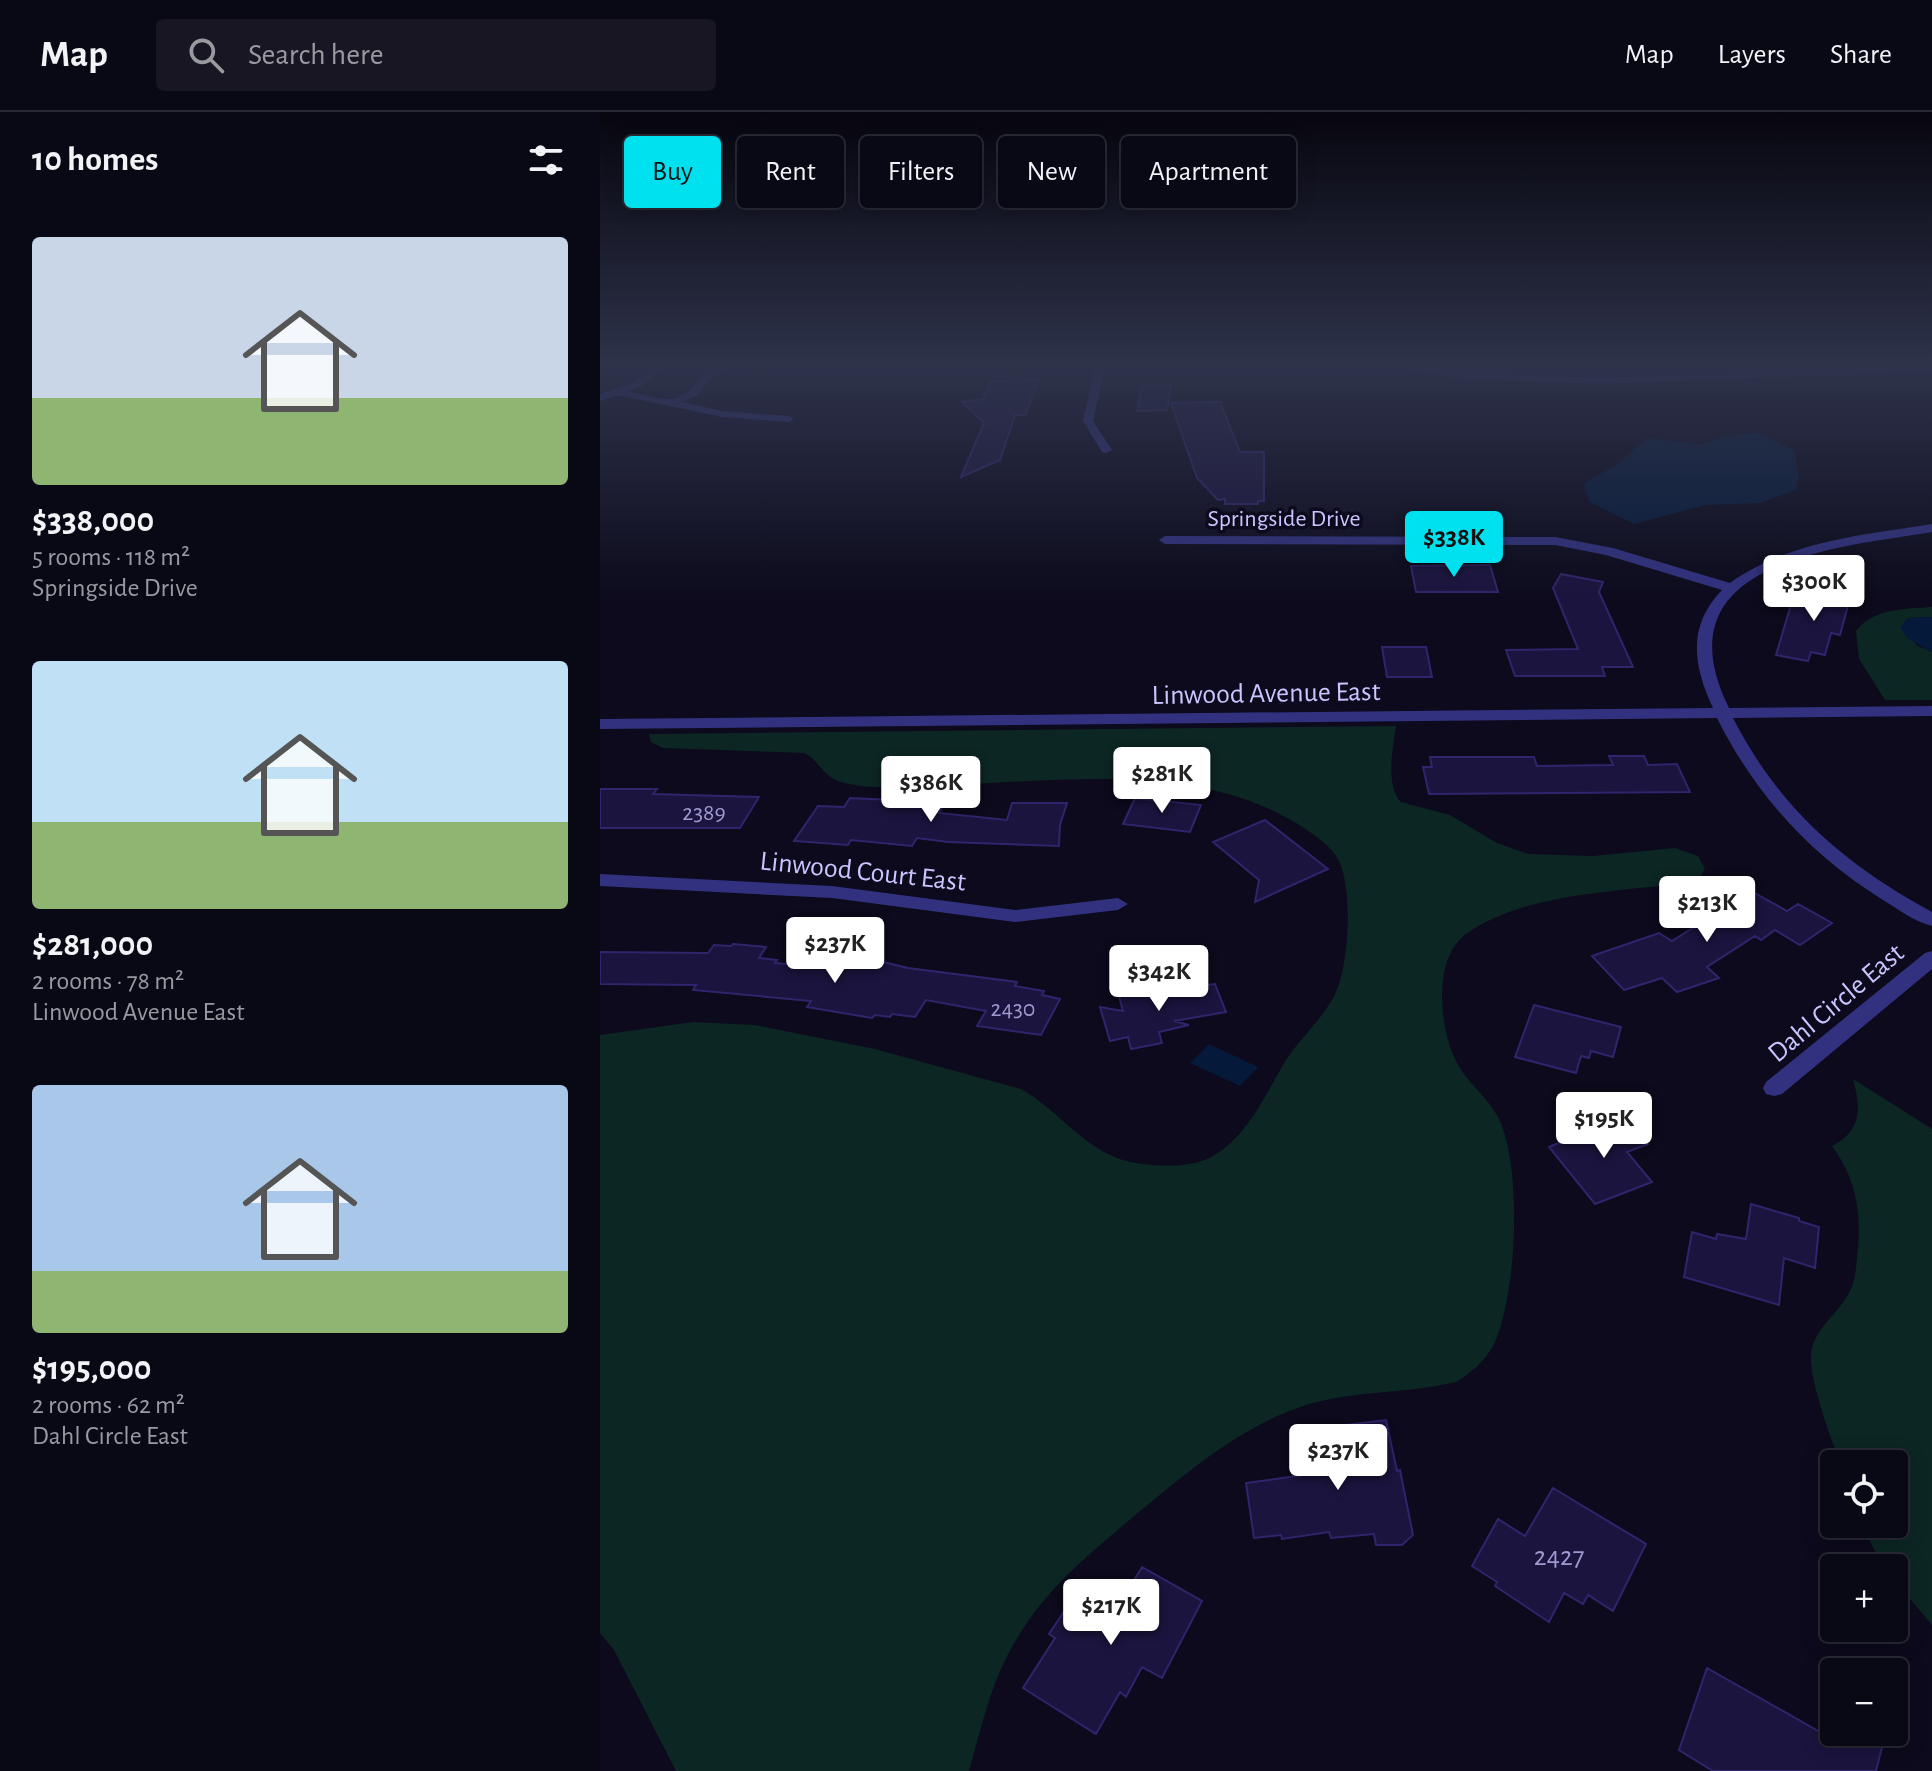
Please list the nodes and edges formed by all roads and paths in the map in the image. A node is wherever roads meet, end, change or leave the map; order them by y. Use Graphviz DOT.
graph roads {
  1 [pos="1103,444"];
  2 [pos="1106,450"];
  3 [pos="1932,528"];
  4 [pos="1165,540"];
  5 [pos="1732,588"];
  6 [pos="1932,711"];
  7 [pos="1725,713"];
  8 [pos="600,724"];
  9 [pos="600,880"];
  10 [pos="1118,904"];
  11 [pos="1932,920"];
  12 [pos="1932,958"];
  13 [pos="1774,1088"];
  1 -- 2 [label="street"];
  3 -- 5 [label="street"];
  4 -- 5 [label="street, Springside Drive"];
  5 -- 7 [label="street"];
  6 -- 7 [label="street, Linwood Avenue East"];
  7 -- 8 [label="street, Linwood Avenue East"];
  7 -- 11 [label="street"];
  9 -- 10 [label="street, Linwood Court East"];
  12 -- 13 [label="street, Dahl Circle East"];
}
